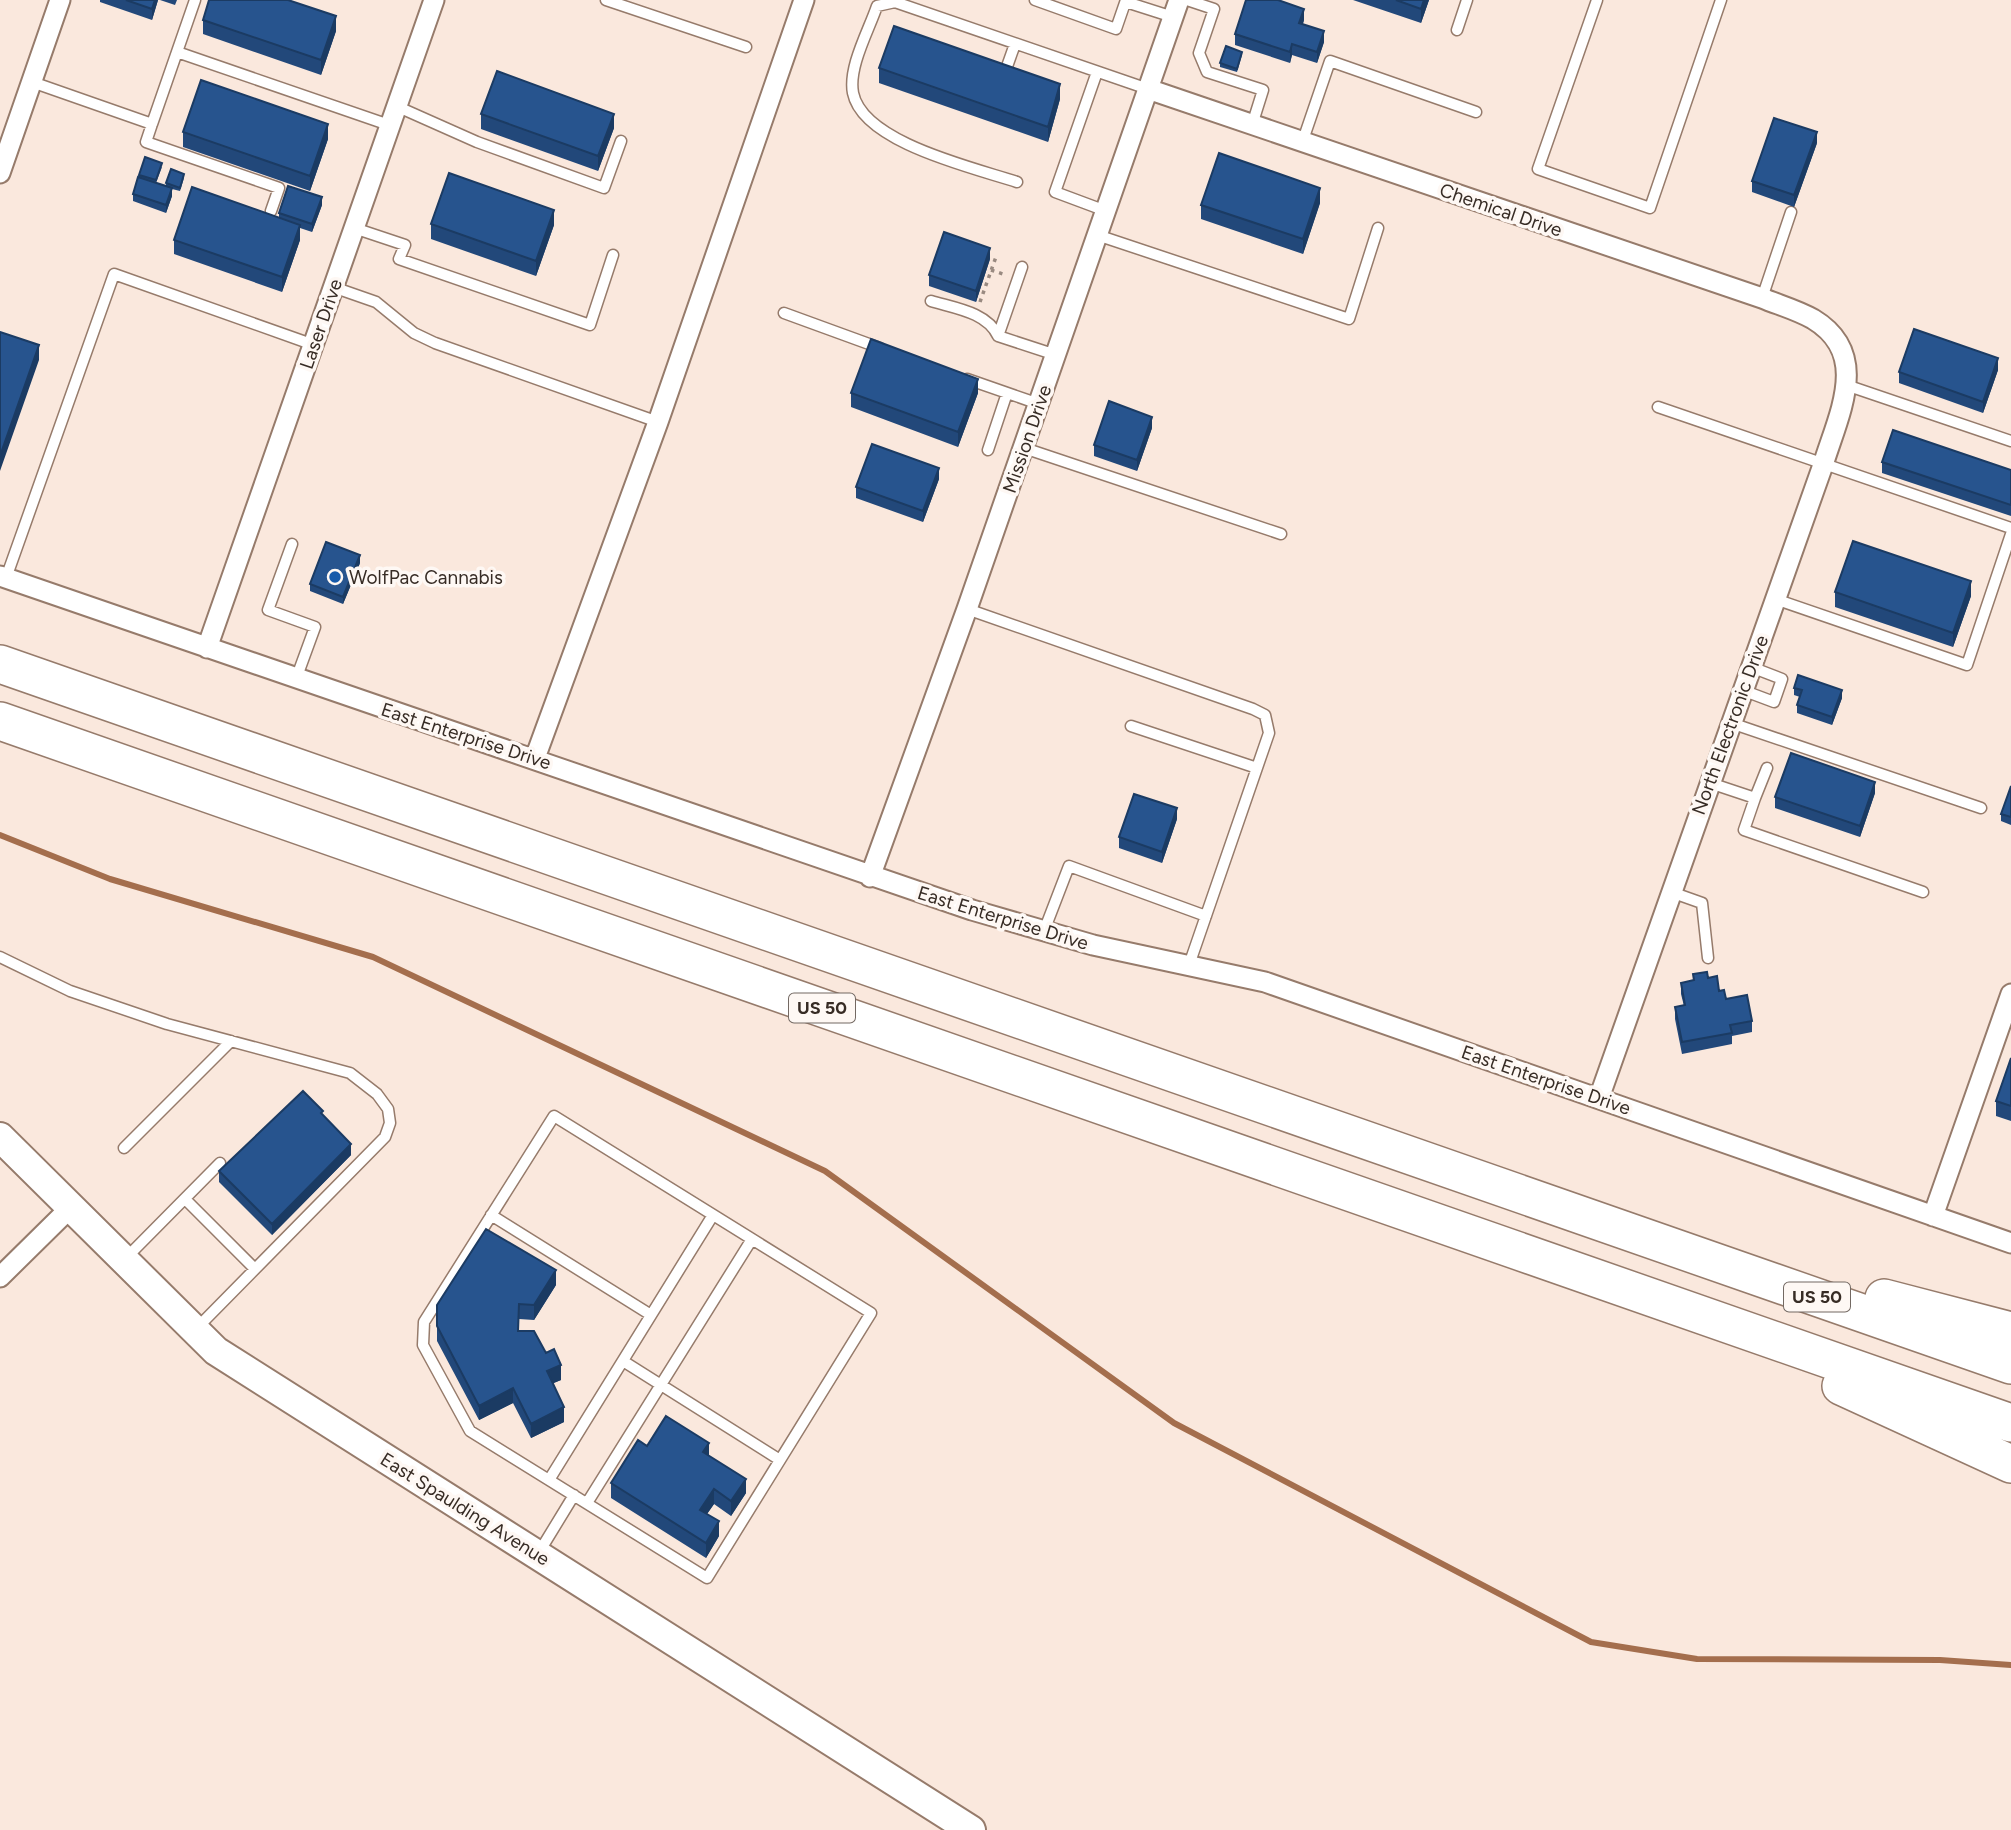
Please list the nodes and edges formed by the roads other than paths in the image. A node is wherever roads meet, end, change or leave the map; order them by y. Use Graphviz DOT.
graph roads {
  1 [pos="60,0"];
  2 [pos="195,0"];
  3 [pos="434,0"];
  4 [pos="606,0"];
  5 [pos="804,0"];
  6 [pos="1035,0"];
  7 [pos="1187,0"];
  8 [pos="1467,0"];
  9 [pos="1597,0"];
  10 [pos="1721,0"];
  11 [pos="1126,1"];
  12 [pos="1176,9"];
  13 [pos="1457,30"];
  14 [pos="1015,44"];
  15 [pos="746,47"];
  16 [pos="177,52"];
  17 [pos="1097,72"];
  18 [pos="1003,79"];
  19 [pos="32,82"];
  20 [pos="1148,89"];
  21 [pos="396,106"];
  22 [pos="1476,112"];
  23 [pos="152,124"];
  24 [pos="389,125"];
  25 [pos="1252,126"];
  26 [pos="621,141"];
  27 [pos="1302,144"];
  28 [pos="0,173"];
  29 [pos="1017,182"];
  30 [pos="271,211"];
  31 [pos="1106,211"];
  32 [pos="1791,212"];
  33 [pos="354,228"];
  34 [pos="1378,228"];
  35 [pos="1097,235"];
  36 [pos="613,255"];
  37 [pos="1022,267"];
  38 [pos="334,287"];
  39 [pos="1762,298"];
  40 [pos="931,301"];
  41 [pos="784,313"];
  42 [pos="998,336"];
  43 [pos="314,345"];
  44 [pos="1843,348"];
  45 [pos="896,354"];
  46 [pos="1056,355"];
  47 [pos="958,376"];
  48 [pos="1846,385"];
  49 [pos="1007,393"];
  50 [pos="1039,404"];
  51 [pos="1658,407"];
  52 [pos="658,422"];
  53 [pos="2011,441"];
  54 [pos="1024,448"];
  55 [pos="988,450"];
  56 [pos="1823,465"];
  57 [pos="2011,527"];
  58 [pos="1281,534"];
  59 [pos="2011,534"];
  60 [pos="292,544"];
  61 [pos="3,577"];
  62 [pos="1775,599"];
  63 [pos="967,609"];
  64 [pos="207,648"];
  65 [pos="0,664"];
  66 [pos="1751,667"];
  67 [pos="295,679"];
  68 [pos="1742,690"];
  69 [pos="0,721"];
  70 [pos="1731,723"];
  71 [pos="1131,726"];
  72 [pos="535,758"];
  73 [pos="1256,768"];
  74 [pos="1766,768"];
  75 [pos="1710,783"];
  76 [pos="1755,798"];
  77 [pos="1981,808"];
  78 [pos="870,877"];
  79 [pos="1670,892"];
  80 [pos="1923,892"];
  81 [pos="1206,916"];
  82 [pos="1044,931"];
  83 [pos="0,957"];
  84 [pos="1708,958"];
  85 [pos="1189,965"];
  86 [pos="2011,995"];
  87 [pos="231,1041"];
  88 [pos="1599,1098"];
  89 [pos="0,1137"];
  90 [pos="124,1148"];
  91 [pos="220,1163"];
  92 [pos="185,1199"];
  93 [pos="69,1209"];
  94 [pos="491,1215"];
  95 [pos="713,1215"];
  96 [pos="1933,1216"];
  97 [pos="1622,1229"];
  98 [pos="752,1239"];
  99 [pos="2011,1243"];
  100 [pos="123,1261"];
  101 [pos="255,1269"];
  102 [pos="0,1277"];
  103 [pos="1643,1295"];
  104 [pos="651,1315"];
  105 [pos="194,1331"];
  106 [pos="2011,1331"];
  107 [pos="623,1361"];
  108 [pos="2011,1365"];
  109 [pos="661,1385"];
  110 [pos="2011,1423"];
  111 [pos="780,1460"];
  112 [pos="2011,1464"];
  113 [pos="550,1480"];
  114 [pos="574,1495"];
  115 [pos="587,1503"];
  116 [pos="537,1555"];
  117 [pos="971,1830"];
  1 -- 19 [label="street"];
  2 -- 16 [label="lane"];
  3 -- 21 [label="street, Laser Drive"];
  4 -- 15 [label="lane"];
  5 -- 52 [label="street"];
  6 -- 11 [label="lane"];
  7 -- 25 [label="lane"];
  8 -- 13 [label="lane"];
  9 -- 10 [label="lane"];
  11 -- 12 [label="lane"];
  12 -- 20 [label="street, Mission Drive"];
  14 -- 17 [label="lane"];
  14 -- 18 [label="lane"];
  14 -- 29 [label="lane"];
  16 -- 23 [label="lane"];
  16 -- 24 [label="lane"];
  17 -- 20 [label="lane"];
  17 -- 31 [label="lane"];
  19 -- 23 [label="lane"];
  19 -- 28 [label="street"];
  20 -- 25 [label="street, Chemical Drive"];
  20 -- 31 [label="street, Mission Drive"];
  21 -- 24 [label="street, Laser Drive"];
  21 -- 26 [label="lane"];
  22 -- 27 [label="lane"];
  23 -- 30 [label="lane"];
  24 -- 33 [label="street, Laser Drive"];
  25 -- 27 [label="street, Chemical Drive"];
  27 -- 39 [label="street, Chemical Drive"];
  31 -- 35 [label="street, Mission Drive"];
  32 -- 39 [label="lane"];
  33 -- 36 [label="lane"];
  33 -- 38 [label="street, Laser Drive"];
  34 -- 35 [label="lane"];
  35 -- 46 [label="street, Mission Drive"];
  37 -- 42 [label="lane"];
  38 -- 43 [label="street, Laser Drive"];
  38 -- 52 [label="lane"];
  39 -- 44 [label="street, Chemical Drive"];
  40 -- 42 [label="lane"];
  41 -- 45 [label="lane"];
  42 -- 46 [label="lane"];
  43 -- 61 [label="lane"];
  43 -- 64 [label="street, Laser Drive"];
  44 -- 48 [label="street, North Electronic Drive"];
  46 -- 50 [label="street, Mission Drive"];
  47 -- 49 [label="lane"];
  48 -- 53 [label="lane"];
  48 -- 56 [label="street, North Electronic Drive"];
  49 -- 50 [label="lane"];
  49 -- 55 [label="lane"];
  50 -- 54 [label="street, Mission Drive"];
  51 -- 56 [label="lane"];
  52 -- 72 [label="street"];
  54 -- 58 [label="lane"];
  54 -- 63 [label="street, Mission Drive"];
  56 -- 57 [label="lane"];
  56 -- 62 [label="street, North Electronic Drive"];
  59 -- 62 [label="lane"];
  60 -- 67 [label="lane"];
  61 -- 64 [label="street, East Enterprise Drive"];
  62 -- 66 [label="street, North Electronic Drive"];
  63 -- 73 [label="lane"];
  63 -- 78 [label="street, Mission Drive"];
  64 -- 67 [label="street, East Enterprise Drive"];
  65 -- 97 [label="highway, US 50"];
  66 -- 68 [label="street, North Electronic Drive"];
  66 -- 68 [label="lane"];
  67 -- 72 [label="street, East Enterprise Drive"];
  68 -- 70 [label="street, North Electronic Drive"];
  69 -- 103 [label="highway, US 50"];
  70 -- 75 [label="street, North Electronic Drive"];
  70 -- 77 [label="lane"];
  71 -- 73 [label="lane"];
  72 -- 78 [label="street, East Enterprise Drive"];
  73 -- 81 [label="lane"];
  74 -- 76 [label="lane"];
  75 -- 76 [label="lane"];
  75 -- 79 [label="street, North Electronic Drive"];
  76 -- 80 [label="lane"];
  78 -- 82 [label="street, East Enterprise Drive"];
  79 -- 84 [label="lane"];
  79 -- 88 [label="street, North Electronic Drive"];
  81 -- 82 [label="lane"];
  81 -- 85 [label="lane"];
  82 -- 85 [label="street, East Enterprise Drive"];
  83 -- 87 [label="lane"];
  85 -- 88 [label="street, East Enterprise Drive"];
  86 -- 96 [label="street"];
  87 -- 90 [label="lane"];
  87 -- 101 [label="lane"];
  88 -- 96 [label="street, East Enterprise Drive"];
  89 -- 93 [label="street, East Spaulding Avenue"];
  91 -- 92 [label="lane"];
  92 -- 100 [label="lane"];
  92 -- 101 [label="lane"];
  93 -- 100 [label="street, East Spaulding Avenue"];
  93 -- 102 [label="street"];
  94 -- 95 [label="lane"];
  94 -- 104 [label="lane"];
  94 -- 113 [label="lane"];
  95 -- 98 [label="lane"];
  95 -- 104 [label="lane"];
  96 -- 99 [label="street, East Enterprise Drive"];
  97 -- 106 [label="highway"];
  97 -- 108 [label="highway, US 50"];
  98 -- 109 [label="lane"];
  98 -- 111 [label="lane"];
  100 -- 105 [label="street, East Spaulding Avenue"];
  101 -- 105 [label="lane"];
  103 -- 110 [label="highway, US 50"];
  103 -- 112 [label="highway"];
  104 -- 107 [label="lane"];
  105 -- 116 [label="street, East Spaulding Avenue"];
  107 -- 109 [label="lane"];
  107 -- 113 [label="lane"];
  109 -- 111 [label="lane"];
  109 -- 115 [label="lane"];
  111 -- 115 [label="lane"];
  113 -- 114 [label="lane"];
  114 -- 115 [label="lane"];
  114 -- 116 [label="lane"];
  116 -- 117 [label="street, East Spaulding Avenue"];
}
